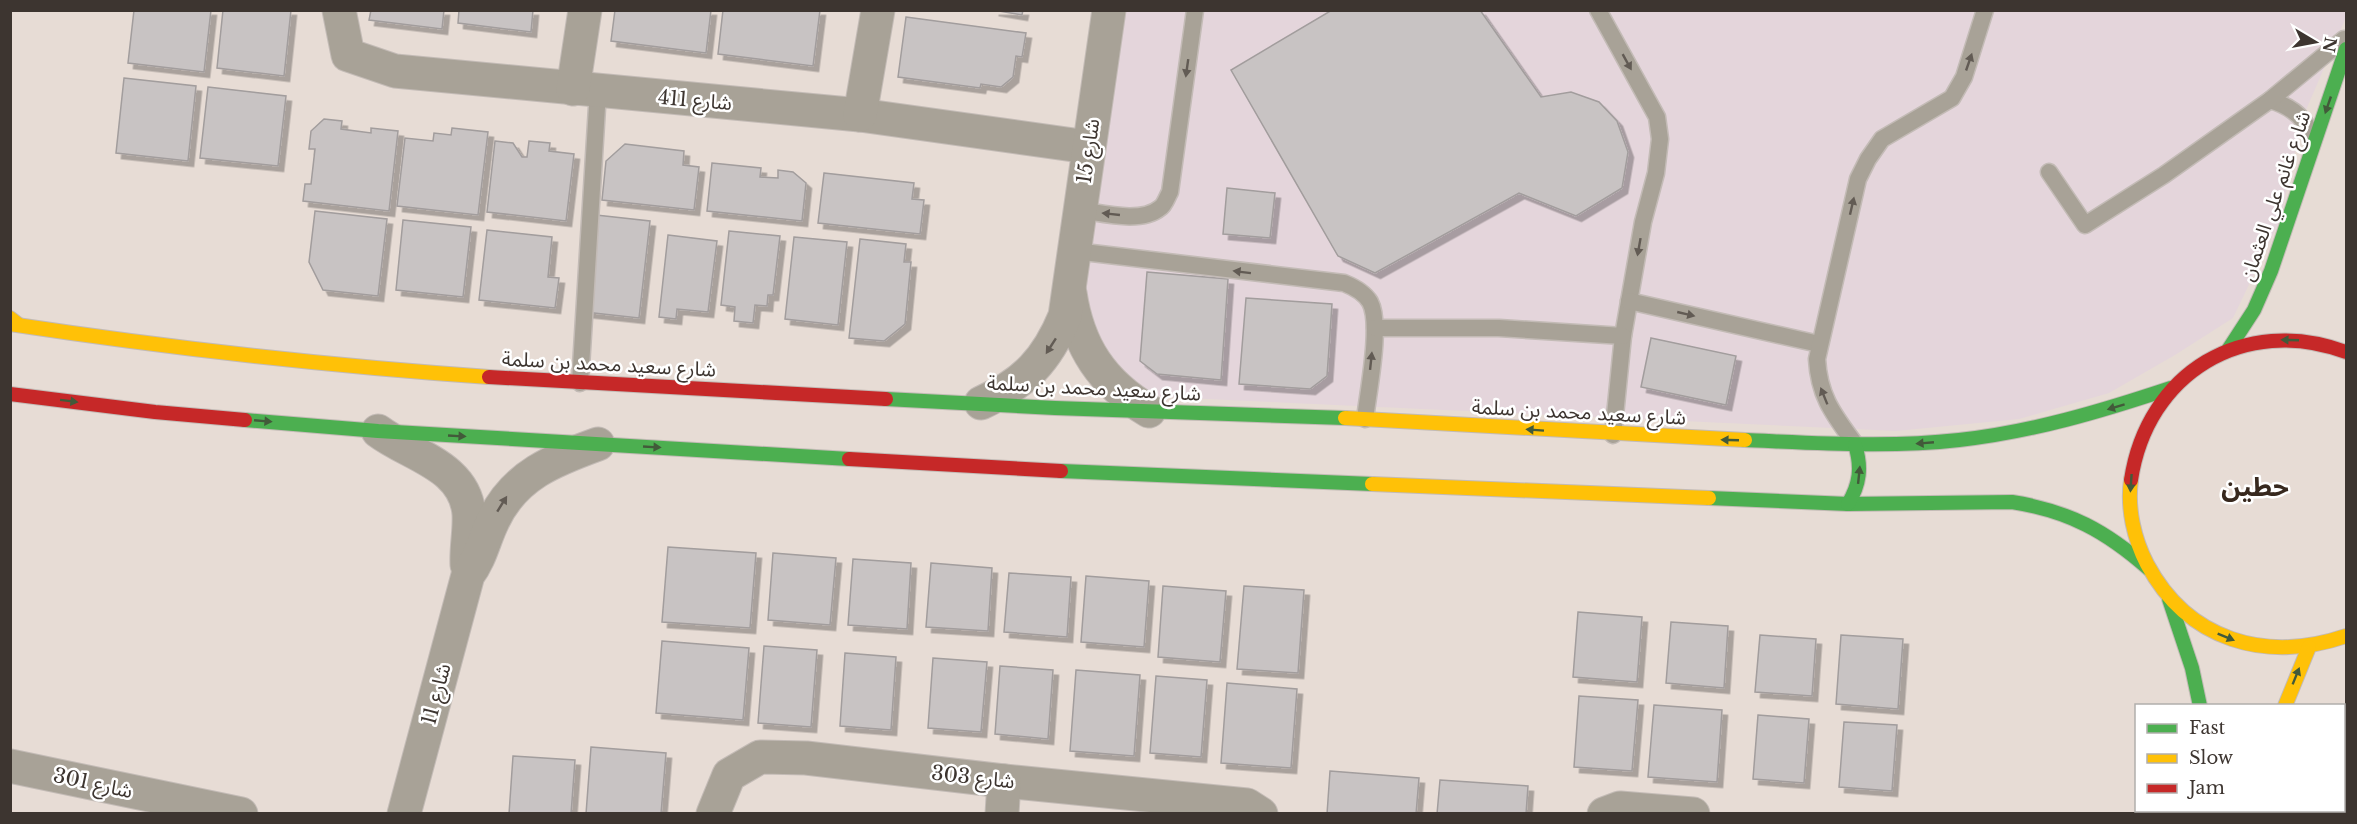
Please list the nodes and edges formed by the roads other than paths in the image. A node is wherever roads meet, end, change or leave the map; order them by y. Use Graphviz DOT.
graph roads {
  1 [pos="339,10"];
  2 [pos="585,10"];
  3 [pos="878,10"];
  4 [pos="1109,10"];
  5 [pos="1195,10"];
  6 [pos="1598,10"];
  7 [pos="1985,10"];
  8 [pos="2346,36"];
  9 [pos="2346,49"];
  10 [pos="2337,77"];
  11 [pos="585,90"];
  12 [pos="2346,97"];
  13 [pos="2270,100"];
  14 [pos="860,115"];
  15 [pos="1088,147"];
  16 [pos="2313,149"];
  17 [pos="2049,172"];
  18 [pos="1079,210"];
  19 [pos="1075,251"];
  20 [pos="1070,291"];
  21 [pos="1629,301"];
  22 [pos="13,322"];
  23 [pos="1375,328"];
  24 [pos="1623,336"];
  25 [pos="1819,344"];
  26 [pos="2229,350"];
  27 [pos="2346,352"];
  28 [pos="580,383"];
  29 [pos="2171,388"];
  30 [pos="10,394"];
  31 [pos="981,403"];
  32 [pos="1149,411"];
  33 [pos="1365,419"];
  34 [pos="378,431"];
  35 [pos="1613,435"];
  36 [pos="598,444"];
  37 [pos="1855,445"];
  38 [pos="1848,504"];
  39 [pos="2149,569"];
  40 [pos="468,575"];
  41 [pos="2169,597"];
  42 [pos="2346,636"];
  43 [pos="2309,647"];
  44 [pos="2200,704"];
  45 [pos="2285,704"];
  46 [pos="10,766"];
  47 [pos="1004,781"];
  48 [pos="173,807"];
  49 [pos="240,813"];
  50 [pos="404,813"];
  51 [pos="713,813"];
  52 [pos="1002,813"];
  53 [pos="1261,813"];
  54 [pos="1604,813"];
  55 [pos="1693,813"];
  1 -- 11 [label="street, شارع 411"];
  2 -- 11 [label="street"];
  3 -- 14 [label="street"];
  4 -- 15 [label="street, شارع 15"];
  5 -- 18 [label="lane, one-way"];
  6 -- 21 [label="lane, one-way"];
  25 -- 7 [label="lane, one-way"];
  8 -- 13 [label="lane"];
  9 -- 10 [label="street, شارع غانم علي العثمان"];
  10 -- 12 [label="street"];
  10 -- 16 [label="street, شارع غانم علي العثمان, one-way"];
  11 -- 14 [label="street, شارع 411"];
  11 -- 28 [label="lane"];
  13 -- 16 [label="lane"];
  13 -- 17 [label="lane"];
  14 -- 15 [label="street, شارع 411"];
  15 -- 18 [label="street, شارع 15"];
  16 -- 26 [label="street, شارع غانم علي العثمان"];
  18 -- 19 [label="street, شارع 15"];
  19 -- 20 [label="street, شارع 15"];
  23 -- 19 [label="lane, one-way"];
  20 -- 31 [label="street, شارع 15, one-way"];
  20 -- 32 [label="street, شارع 15"];
  21 -- 24 [label="lane"];
  21 -- 25 [label="lane, one-way"];
  22 -- 28 [label="street, شارع سعيد محمد بن سلمة"];
  23 -- 24 [label="lane"];
  33 -- 23 [label="lane, one-way"];
  24 -- 35 [label="lane"];
  37 -- 25 [label="lane, one-way"];
  27 -- 26 [label="street, one-way"];
  26 -- 29 [label="street"];
  28 -- 31 [label="street, شارع سعيد محمد بن سلمة"];
  29 -- 37 [label="street, شارع سعيد محمد بن سلمة, one-way"];
  29 -- 39 [label="street, one-way"];
  30 -- 34 [label="street, one-way"];
  31 -- 32 [label="street, شارع سعيد محمد بن سلمة"];
  32 -- 33 [label="street, شارع سعيد محمد بن سلمة"];
  35 -- 33 [label="street, شارع سعيد محمد بن سلمة, one-way"];
  34 -- 36 [label="street, one-way"];
  34 -- 40 [label="street, شارع 11"];
  37 -- 35 [label="street, شارع سعيد محمد بن سلمة, one-way"];
  36 -- 38 [label="street, one-way"];
  40 -- 36 [label="street, شارع 11, one-way"];
  38 -- 37 [label="street, one-way"];
  38 -- 39 [label="street"];
  39 -- 41 [label="street"];
  40 -- 50 [label="street, شارع 11"];
  41 -- 43 [label="street, one-way"];
  41 -- 44 [label="street"];
  42 -- 43 [label="street"];
  45 -- 43 [label="street, one-way"];
  46 -- 48 [label="street, شارع 301"];
  47 -- 51 [label="street, شارع 303"];
  47 -- 52 [label="street"];
  47 -- 53 [label="street, شارع 303"];
  48 -- 49 [label="street, شارع 301"];
  54 -- 55 [label="street"];
}
